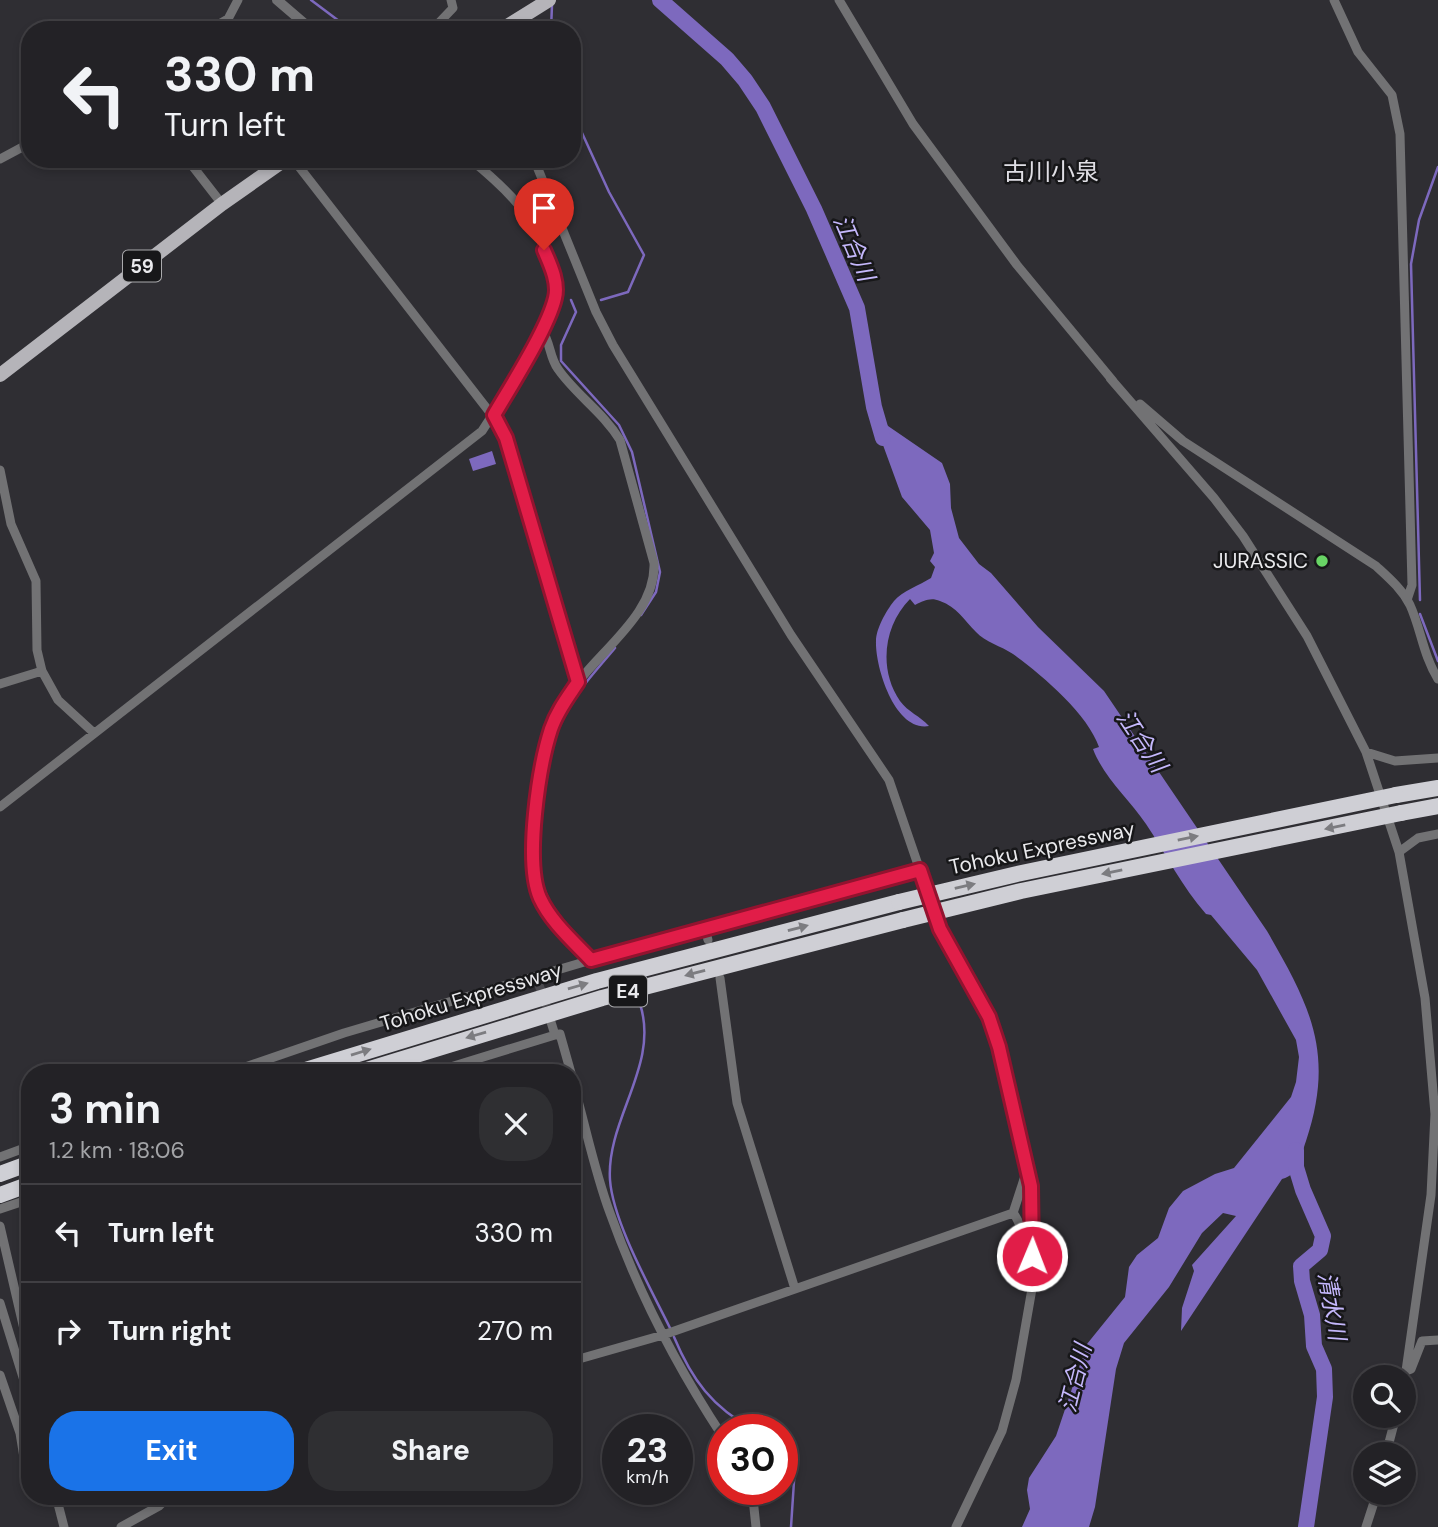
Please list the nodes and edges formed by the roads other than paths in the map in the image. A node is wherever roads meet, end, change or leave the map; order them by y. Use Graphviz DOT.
graph roads {
  1 [pos="238,0"];
  2 [pos="277,0"];
  3 [pos="452,0"];
  4 [pos="549,0"];
  5 [pos="839,0"];
  6 [pos="1334,0"];
  7 [pos="225,21"];
  8 [pos="302,21"];
  9 [pos="441,21"];
  10 [pos="515,21"];
  11 [pos="21,148"];
  12 [pos="0,159"];
  13 [pos="194,168"];
  14 [pos="273,168"];
  15 [pos="300,168"];
  16 [pos="480,168"];
  17 [pos="538,168"];
  18 [pos="222,204"];
  19 [pos="541,329"];
  20 [pos="0,375"];
  21 [pos="1110,378"];
  22 [pos="494,415"];
  23 [pos="0,470"];
  24 [pos="1407,600"];
  25 [pos="42,671"];
  26 [pos="1438,679"];
  27 [pos="578,682"];
  28 [pos="0,684"];
  29 [pos="94,733"];
  30 [pos="1366,752"];
  31 [pos="1438,758"];
  32 [pos="1438,788"];
  33 [pos="1438,806"];
  34 [pos="0,807"];
  35 [pos="1438,834"];
  36 [pos="1399,852"];
  37 [pos="920,870"];
  38 [pos="705,928"];
  39 [pos="708,940"];
  40 [pos="591,960"];
  41 [pos="720,978"];
  42 [pos="551,1022"];
  43 [pos="555,1035"];
  44 [pos="259,1064"];
  45 [pos="325,1064"];
  46 [pos="386,1064"];
  47 [pos="460,1064"];
  48 [pos="568,1064"];
  49 [pos="581,1112"];
  50 [pos="21,1149"];
  51 [pos="0,1157"];
  52 [pos="21,1166"];
  53 [pos="1026,1172"];
  54 [pos="0,1174"];
  55 [pos="21,1187"];
  56 [pos="0,1195"];
  57 [pos="21,1202"];
  58 [pos="0,1209"];
  59 [pos="1013,1213"];
  60 [pos="0,1226"];
  61 [pos="1032,1256"];
  62 [pos="795,1289"];
  63 [pos="0,1303"];
  64 [pos="21,1316"];
  65 [pos="663,1335"];
  66 [pos="1438,1340"];
  67 [pos="581,1358"];
  68 [pos="1407,1365"];
  69 [pos="1413,1365"];
  70 [pos="21,1371"];
  71 [pos="0,1375"];
  72 [pos="708,1414"];
  73 [pos="21,1439"];
  74 [pos="58,1505"];
  75 [pos="161,1505"];
  76 [pos="754,1505"];
  77 [pos="1373,1505"];
  78 [pos="64,1527"];
  79 [pos="121,1527"];
  80 [pos="756,1527"];
  81 [pos="956,1527"];
  82 [pos="1366,1527"];
  1 -- 7 [label="street"];
  2 -- 8 [label="street"];
  3 -- 9 [label="street"];
  4 -- 10 [label="main road"];
  5 -- 21 [label="street"];
  6 -- 24 [label="street"];
  11 -- 12 [label="street"];
  13 -- 18 [label="street"];
  14 -- 18 [label="main road, 59"];
  15 -- 22 [label="street"];
  16 -- 19 [label="street"];
  17 -- 37 [label="street"];
  18 -- 20 [label="main road, 59"];
  19 -- 22 [label="street"];
  19 -- 27 [label="street"];
  21 -- 24 [label="street"];
  21 -- 30 [label="street"];
  22 -- 27 [label="street"];
  22 -- 29 [label="street"];
  23 -- 25 [label="street"];
  24 -- 26 [label="street"];
  25 -- 28 [label="street"];
  25 -- 29 [label="street"];
  27 -- 40 [label="street"];
  29 -- 34 [label="street"];
  30 -- 31 [label="street"];
  30 -- 36 [label="street"];
  45 -- 32 [label="highway, Tohoku Expressway / E4, one-way, bridge"];
  33 -- 46 [label="highway, Tohoku Expressway / E4, one-way, bridge"];
  35 -- 36 [label="street"];
  36 -- 68 [label="street"];
  37 -- 38 [label="street"];
  37 -- 53 [label="street"];
  38 -- 39 [label="street"];
  38 -- 40 [label="street"];
  40 -- 44 [label="street"];
  41 -- 62 [label="street"];
  42 -- 43 [label="street"];
  43 -- 47 [label="street"];
  43 -- 48 [label="street"];
  49 -- 65 [label="street"];
  50 -- 51 [label="street"];
  52 -- 54 [label="highway"];
  53 -- 59 [label="street"];
  53 -- 61 [label="street"];
  55 -- 56 [label="highway"];
  57 -- 58 [label="street"];
  59 -- 61 [label="street"];
  59 -- 62 [label="street"];
  60 -- 64 [label="street"];
  61 -- 81 [label="street"];
  62 -- 65 [label="street"];
  63 -- 70 [label="street"];
  65 -- 67 [label="street"];
  65 -- 72 [label="street"];
  66 -- 69 [label="street"];
  71 -- 73 [label="street"];
  74 -- 78 [label="street"];
  75 -- 79 [label="street"];
  76 -- 80 [label="street"];
  77 -- 82 [label="street"];
}
